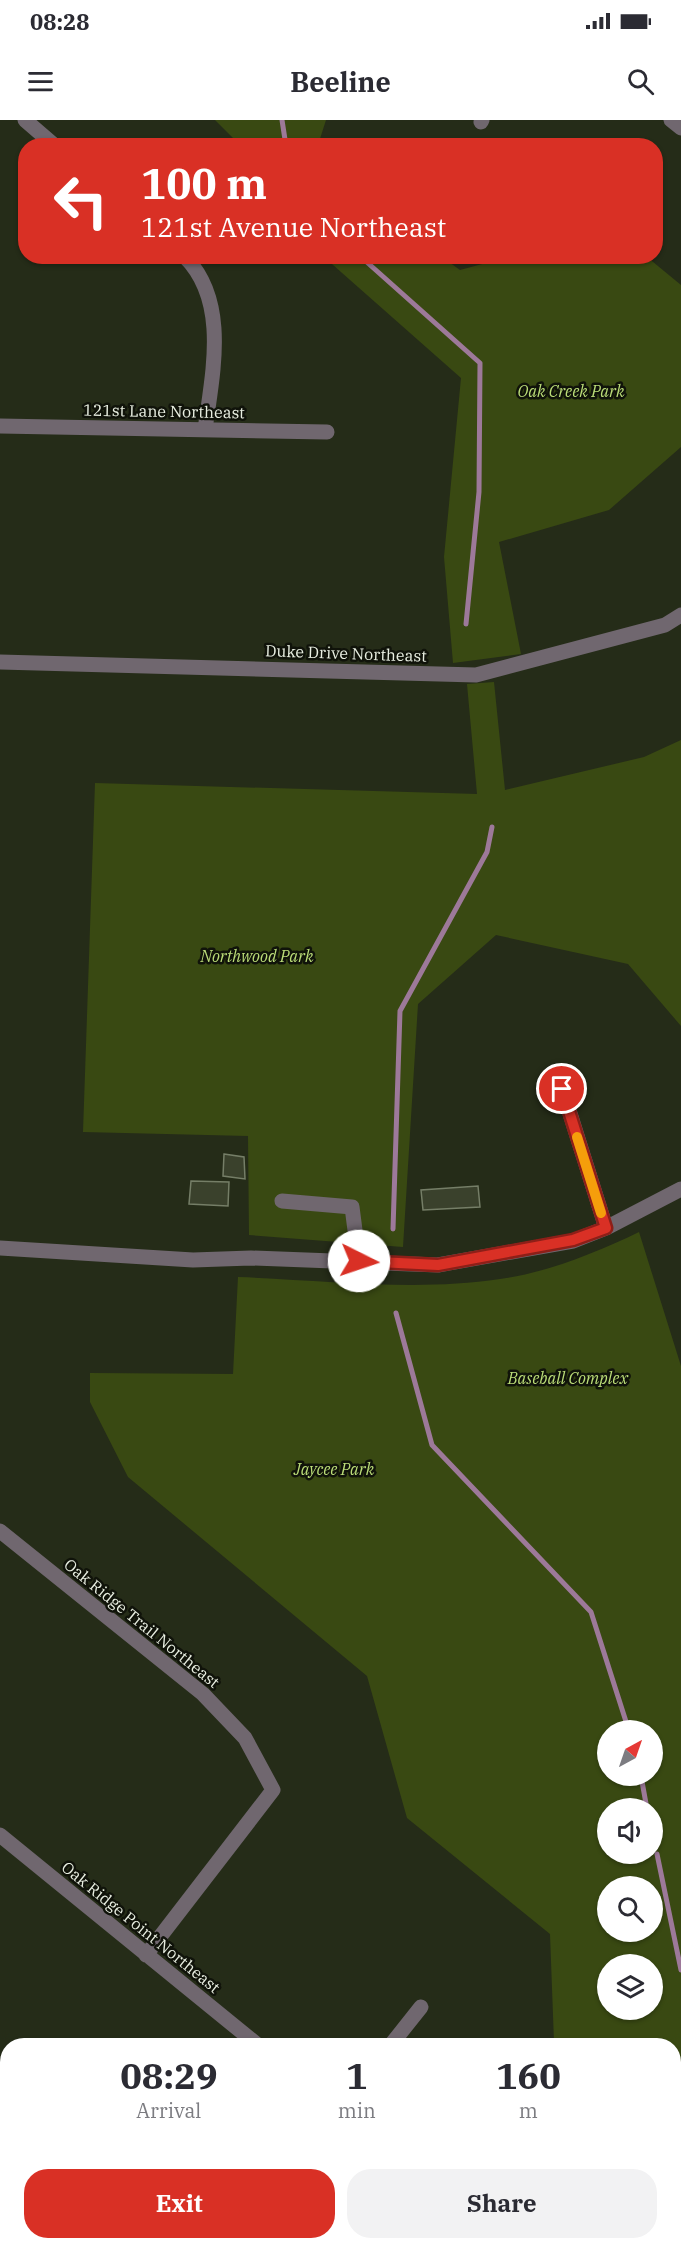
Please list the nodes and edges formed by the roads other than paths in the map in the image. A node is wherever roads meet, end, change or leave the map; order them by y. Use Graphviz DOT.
graph roads {
  1 [pos="26,120"];
  2 [pos="671,120"];
  3 [pos="681,128"];
  4 [pos="47,138"];
  5 [pos="189,264"];
  6 [pos="0,426"];
  7 [pos="205,430"];
  8 [pos="327,432"];
  9 [pos="681,615"];
  10 [pos="0,662"];
  11 [pos="562,1089"];
  12 [pos="681,1190"];
  13 [pos="282,1202"];
  14 [pos="606,1228"];
  15 [pos="0,1248"];
  16 [pos="359,1261"];
  17 [pos="0,1532"];
  18 [pos="0,1836"];
  19 [pos="146,1954"];
  20 [pos="420,2007"];
  21 [pos="248,2038"];
  22 [pos="396,2038"];
  1 -- 4 [label="street"];
  2 -- 3 [label="street"];
  5 -- 7 [label="street"];
  6 -- 7 [label="street, 121st Lane Northeast"];
  7 -- 8 [label="street, 121st Lane Northeast"];
  9 -- 10 [label="street, Duke Drive Northeast"];
  11 -- 14 [label="street"];
  12 -- 14 [label="street"];
  13 -- 16 [label="street"];
  14 -- 16 [label="street"];
  15 -- 16 [label="street"];
  17 -- 19 [label="street, Oak Ridge Trail Northeast"];
  18 -- 19 [label="street, Oak Ridge Point Northeast"];
  19 -- 21 [label="street, Oak Ridge Point Northeast"];
  20 -- 22 [label="street"];
}
